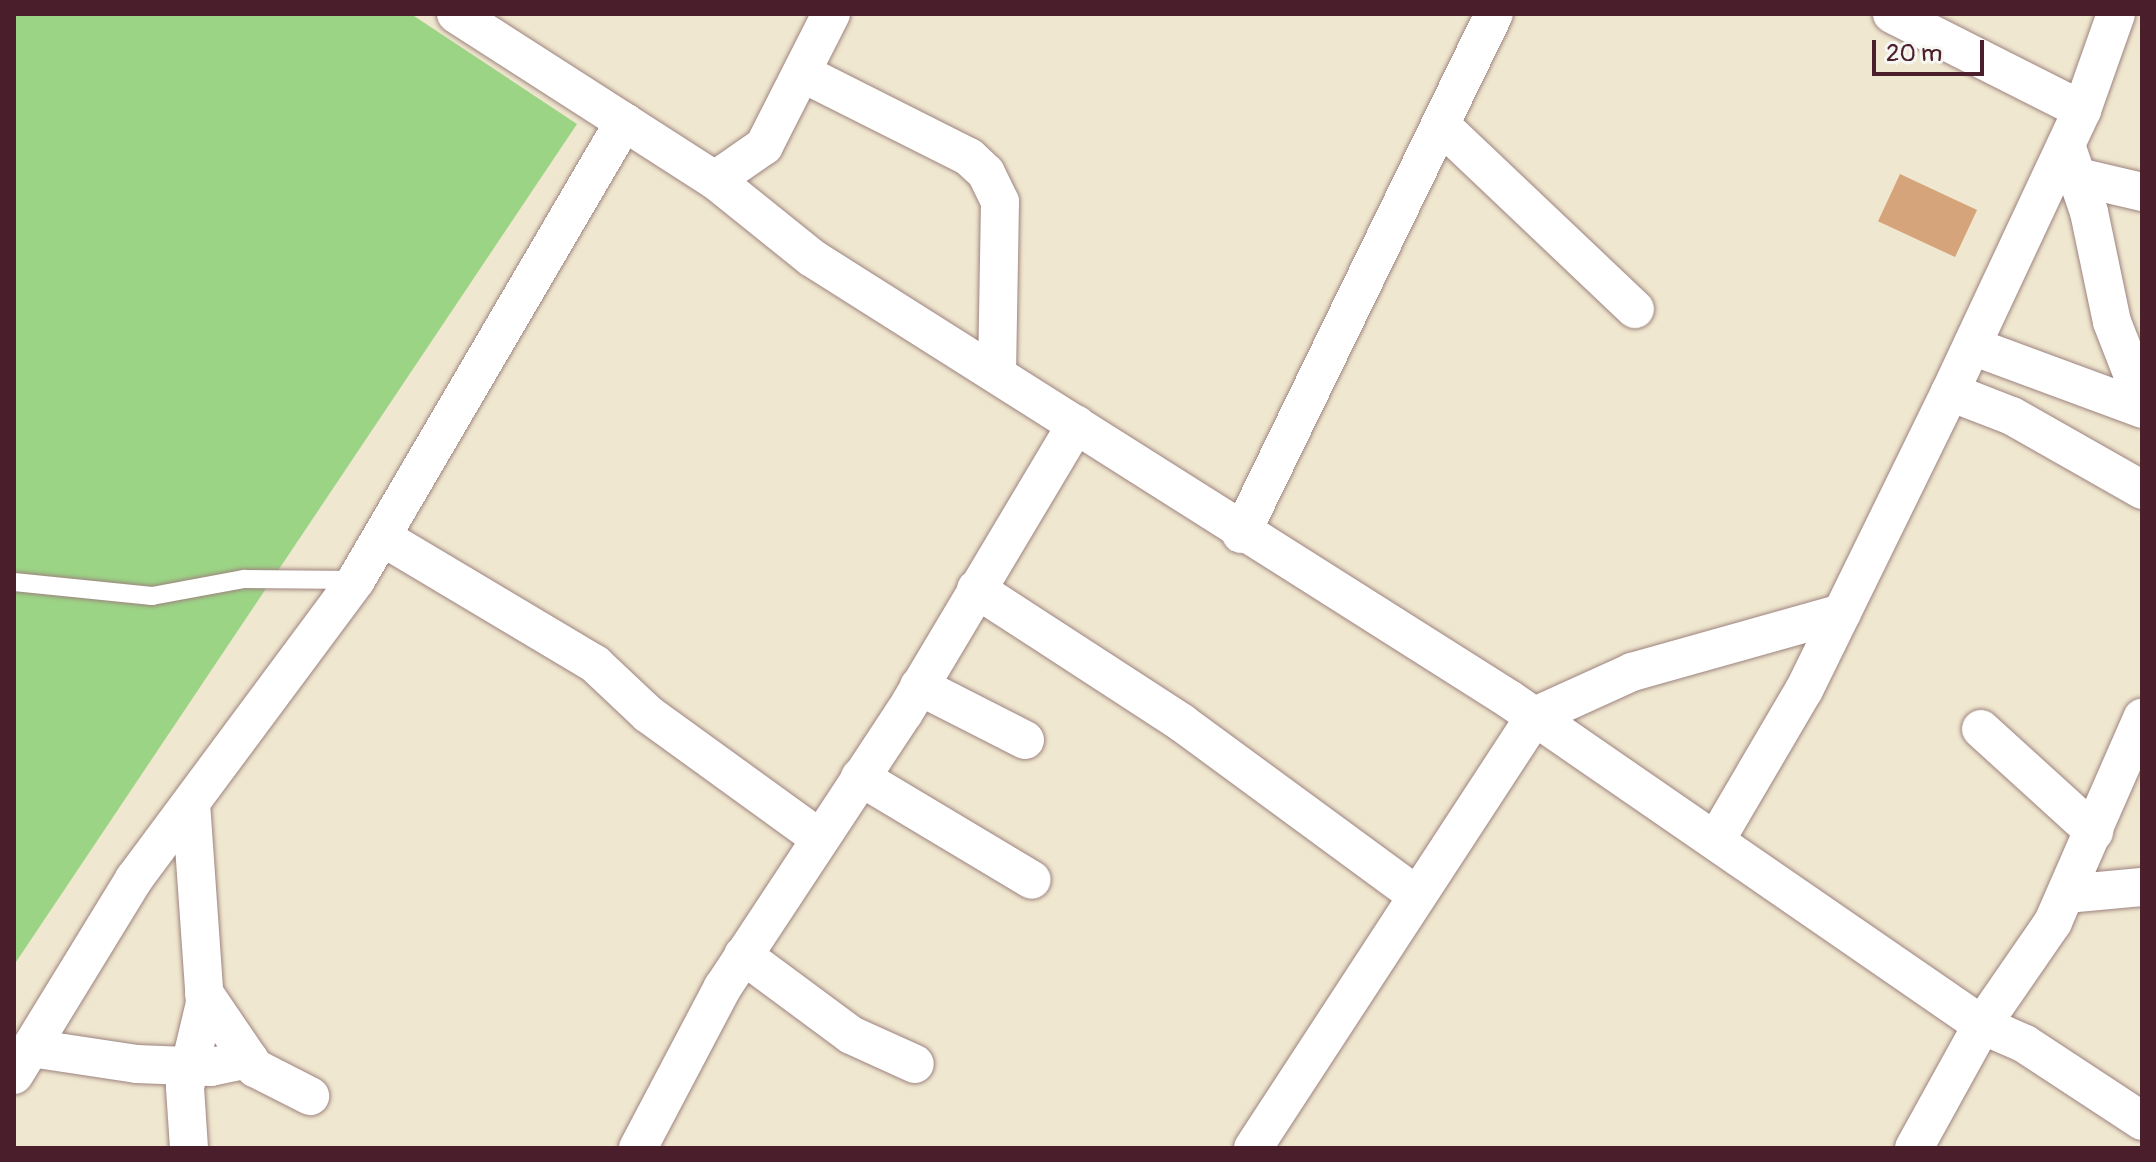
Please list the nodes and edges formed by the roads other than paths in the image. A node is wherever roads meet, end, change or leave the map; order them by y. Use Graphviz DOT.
graph roads {
  1 [pos="456,14"];
  2 [pos="831,14"];
  3 [pos="1494,14"];
  4 [pos="1892,14"];
  5 [pos="2116,14"];
  6 [pos="804,74"];
  7 [pos="2082,110"];
  8 [pos="624,122"];
  9 [pos="1442,126"];
  10 [pos="2072,161"];
  11 [pos="715,180"];
  12 [pos="2142,192"];
  13 [pos="1635,309"];
  14 [pos="1972,346"];
  15 [pos="997,371"];
  16 [pos="1950,392"];
  17 [pos="2142,399"];
  18 [pos="2142,409"];
  19 [pos="1076,424"];
  20 [pos="2142,490"];
  21 [pos="1241,534"];
  22 [pos="382,537"];
  23 [pos="356,580"];
  24 [pos="14,582"];
  25 [pos="976,589"];
  26 [pos="1842,613"];
  27 [pos="919,686"];
  28 [pos="1535,716"];
  29 [pos="2142,718"];
  30 [pos="1981,729"];
  31 [pos="1025,740"];
  32 [pos="860,777"];
  33 [pos="191,803"];
  34 [pos="2094,832"];
  35 [pos="819,838"];
  36 [pos="1717,838"];
  37 [pos="1032,880"];
  38 [pos="2142,887"];
  39 [pos="2066,894"];
  40 [pos="1416,895"];
  41 [pos="743,955"];
  42 [pos="204,993"];
  43 [pos="1982,1025"];
  44 [pos="249,1059"];
  45 [pos="23,1062"];
  46 [pos="915,1064"];
  47 [pos="187,1066"];
  48 [pos="310,1096"];
  49 [pos="2142,1121"];
  50 [pos="189,1148"];
  51 [pos="638,1148"];
  52 [pos="1253,1148"];
  53 [pos="1914,1148"];
  1 -- 8 [label="street"];
  2 -- 6 [label="street"];
  3 -- 9 [label="street"];
  4 -- 7 [label="street"];
  5 -- 7 [label="street"];
  6 -- 11 [label="street"];
  6 -- 15 [label="street"];
  7 -- 10 [label="street"];
  8 -- 11 [label="street"];
  8 -- 22 [label="street"];
  9 -- 13 [label="street"];
  9 -- 21 [label="street"];
  10 -- 12 [label="street"];
  10 -- 14 [label="street"];
  10 -- 17 [label="street"];
  11 -- 15 [label="street"];
  14 -- 16 [label="street"];
  14 -- 18 [label="street"];
  15 -- 19 [label="street"];
  16 -- 20 [label="street"];
  16 -- 26 [label="street"];
  19 -- 21 [label="street"];
  19 -- 25 [label="street"];
  21 -- 28 [label="street"];
  22 -- 23 [label="street"];
  22 -- 35 [label="street"];
  23 -- 24 [label="lane"];
  23 -- 33 [label="street"];
  25 -- 27 [label="street"];
  25 -- 40 [label="street"];
  26 -- 28 [label="street"];
  26 -- 36 [label="street"];
  27 -- 31 [label="street"];
  27 -- 32 [label="street"];
  28 -- 36 [label="street"];
  28 -- 40 [label="street"];
  29 -- 34 [label="street"];
  30 -- 34 [label="street"];
  32 -- 35 [label="street"];
  32 -- 37 [label="street"];
  33 -- 42 [label="street"];
  33 -- 45 [label="street"];
  34 -- 39 [label="street"];
  35 -- 41 [label="street"];
  36 -- 43 [label="street"];
  38 -- 39 [label="street"];
  39 -- 43 [label="street"];
  40 -- 52 [label="street"];
  41 -- 46 [label="street"];
  41 -- 51 [label="street"];
  42 -- 44 [label="street"];
  42 -- 47 [label="street"];
  43 -- 49 [label="street"];
  43 -- 53 [label="street"];
  44 -- 47 [label="street"];
  44 -- 48 [label="street"];
  45 -- 47 [label="street"];
  47 -- 50 [label="street"];
}
